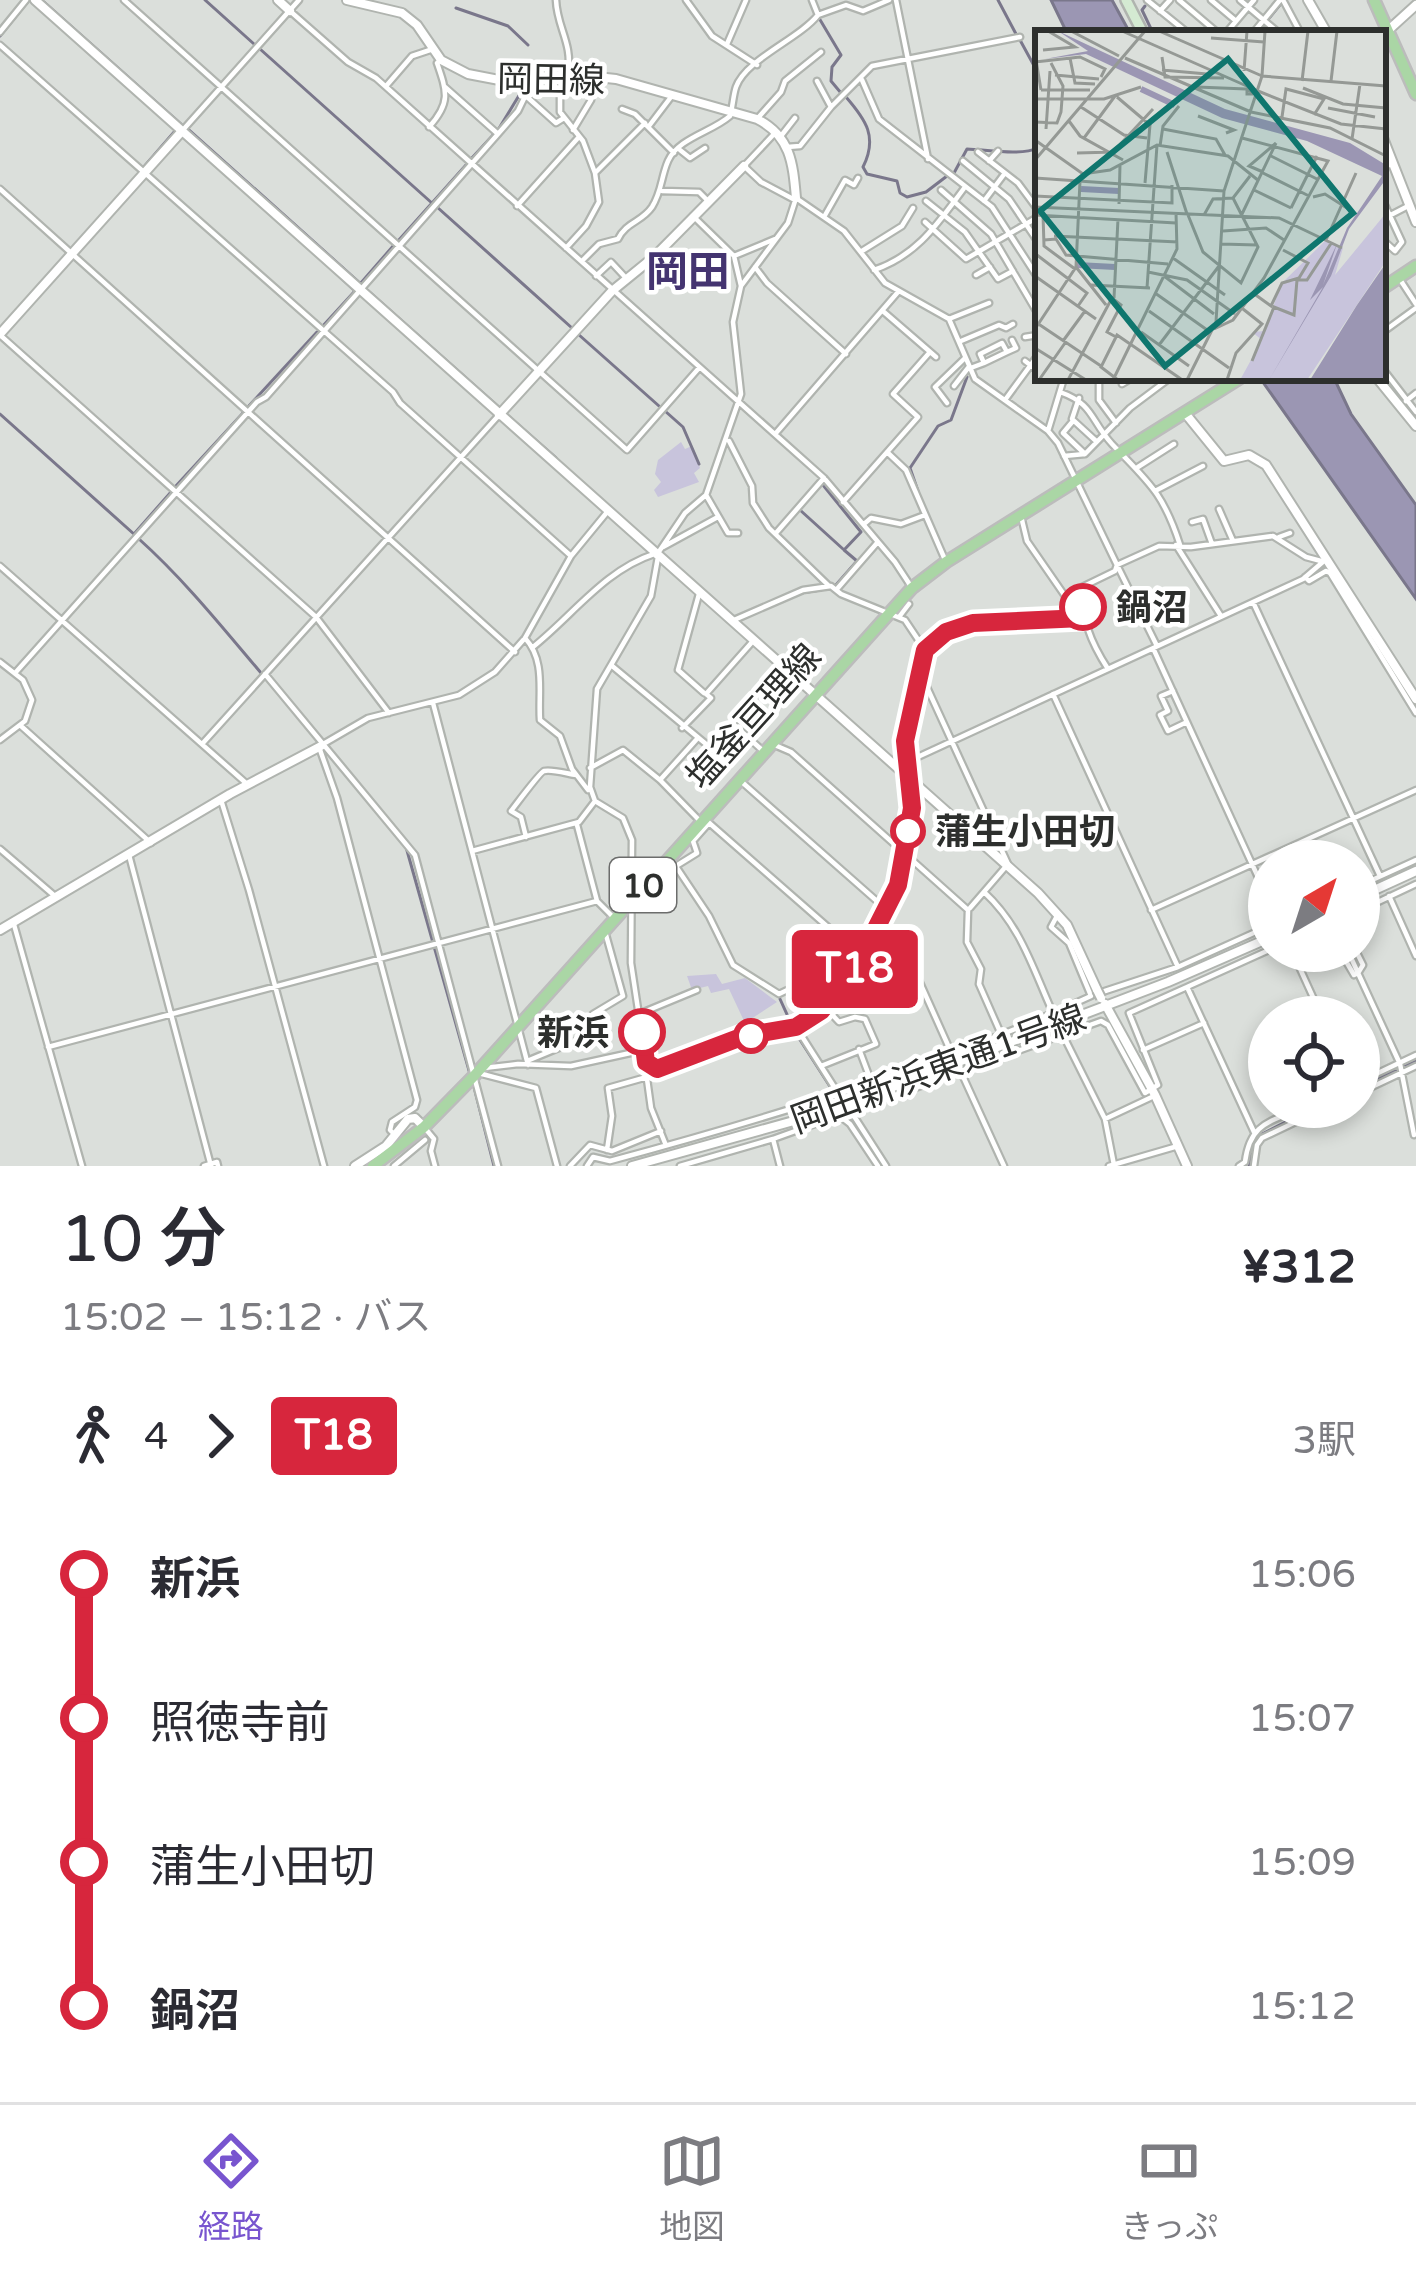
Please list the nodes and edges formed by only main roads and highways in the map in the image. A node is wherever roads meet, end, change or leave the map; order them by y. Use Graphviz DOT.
graph roads {
  1 [pos="1377,0"];
  2 [pos="1388,32"];
  3 [pos="1416,79"];
  4 [pos="1416,94"];
  5 [pos="1236,381"];
  6 [pos="374,1166"];
  1 -- 2 [label="main road"];
  2 -- 3 [label="main road"];
  2 -- 4 [label="main road"];
  5 -- 6 [label="main road, 塩釜亘理線 / 10"];
}
